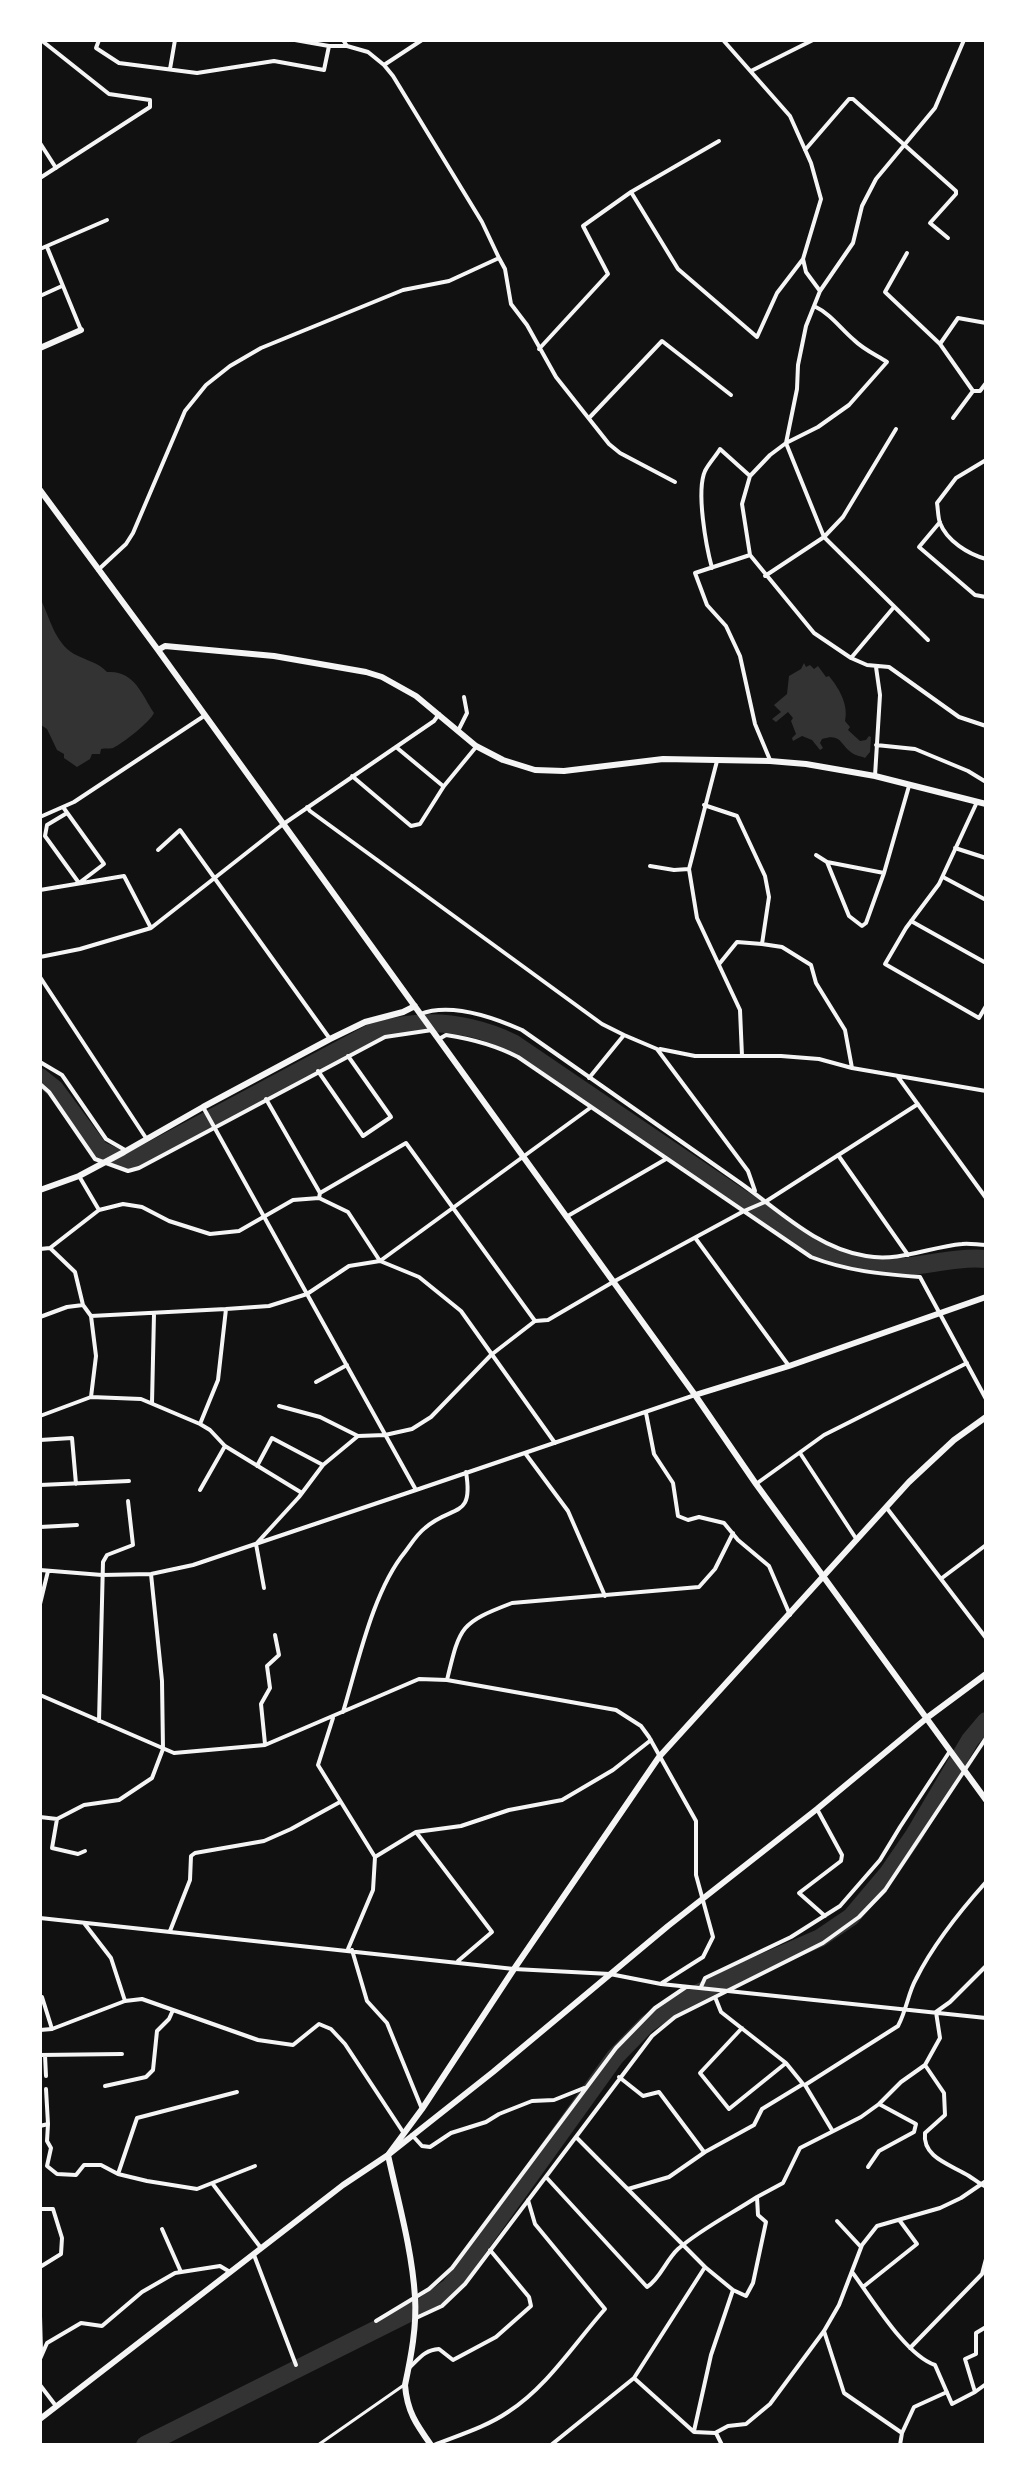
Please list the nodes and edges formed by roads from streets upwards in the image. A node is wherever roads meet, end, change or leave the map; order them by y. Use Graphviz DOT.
graph roads {
  1 [pos="41,40"];
  2 [pos="99,40"];
  3 [pos="175,40"];
  4 [pos="295,40"];
  5 [pos="343,40"];
  6 [pos="422,40"];
  7 [pos="723,40"];
  8 [pos="813,40"];
  9 [pos="964,40"];
  10 [pos="329,46"];
  11 [pos="347,46"];
  12 [pos="384,65"];
  13 [pos="170,70"];
  14 [pos="750,71"];
  15 [pos="719,141"];
  16 [pos="40,143"];
  17 [pos="904,144"];
  18 [pos="805,150"];
  19 [pos="56,168"];
  20 [pos="40,178"];
  21 [pos="631,192"];
  22 [pos="107,220"];
  23 [pos="948,238"];
  24 [pos="47,247"];
  25 [pos="40,249"];
  26 [pos="907,253"];
  27 [pos="499,258"];
  28 [pos="803,259"];
  29 [pos="62,286"];
  30 [pos="820,291"];
  31 [pos="40,296"];
  32 [pos="814,306"];
  33 [pos="986,323"];
  34 [pos="81,330"];
  35 [pos="940,344"];
  36 [pos="40,348"];
  37 [pos="539,349"];
  38 [pos="986,383"];
  39 [pos="973,391"];
  40 [pos="731,395"];
  41 [pos="590,417"];
  42 [pos="953,418"];
  43 [pos="896,429"];
  44 [pos="786,443"];
  45 [pos="986,460"];
  46 [pos="750,476"];
  47 [pos="675,482"];
  48 [pos="40,490"];
  49 [pos="940,522"];
  50 [pos="824,537"];
  51 [pos="750,555"];
  52 [pos="986,559"];
  53 [pos="712,568"];
  54 [pos="98,570"];
  55 [pos="765,576"];
  56 [pos="986,597"];
  57 [pos="894,607"];
  58 [pos="928,640"];
  59 [pos="158,650"];
  60 [pos="851,658"];
  61 [pos="876,667"];
  62 [pos="464,697"];
  63 [pos="439,714"];
  64 [pos="205,715"];
  65 [pos="986,726"];
  66 [pos="458,731"];
  67 [pos="876,745"];
  68 [pos="476,746"];
  69 [pos="396,747"];
  70 [pos="718,759"];
  71 [pos="770,761"];
  72 [pos="352,776"];
  73 [pos="875,776"];
  74 [pos="986,782"];
  75 [pos="444,786"];
  76 [pos="909,786"];
  77 [pos="977,802"];
  78 [pos="986,804"];
  79 [pos="704,805"];
  80 [pos="63,807"];
  81 [pos="307,807"];
  82 [pos="67,813"];
  83 [pos="40,817"];
  84 [pos="282,825"];
  85 [pos="955,848"];
  86 [pos="158,850"];
  87 [pos="816,855"];
  88 [pos="986,858"];
  89 [pos="827,862"];
  90 [pos="650,866"];
  91 [pos="689,869"];
  92 [pos="884,873"];
  93 [pos="942,876"];
  94 [pos="215,879"];
  95 [pos="79,883"];
  96 [pos="40,890"];
  97 [pos="986,900"];
  98 [pos="911,921"];
  99 [pos="151,928"];
  100 [pos="762,944"];
  101 [pos="40,957"];
  102 [pos="720,963"];
  103 [pos="986,963"];
  104 [pos="40,977"];
  105 [pos="415,1006"];
  106 [pos="986,1006"];
  107 [pos="420,1014"];
  108 [pos="432,1030"];
  109 [pos="624,1035"];
  110 [pos="330,1039"];
  111 [pos="439,1039"];
  112 [pos="657,1049"];
  113 [pos="348,1056"];
  114 [pos="742,1056"];
  115 [pos="40,1062"];
  116 [pos="852,1068"];
  117 [pos="318,1071"];
  118 [pos="897,1076"];
  119 [pos="589,1078"];
  120 [pos="40,1084"];
  121 [pos="986,1091"];
  122 [pos="266,1099"];
  123 [pos="918,1104"];
  124 [pos="590,1108"];
  125 [pos="204,1110"];
  126 [pos="214,1127"];
  127 [pos="147,1140"];
  128 [pos="126,1152"];
  129 [pos="838,1155"];
  130 [pos="522,1157"];
  131 [pos="666,1159"];
  132 [pos="105,1162"];
  133 [pos="79,1176"];
  134 [pos="40,1190"];
  135 [pos="756,1194"];
  136 [pos="320,1195"];
  137 [pos="986,1198"];
  138 [pos="766,1201"];
  139 [pos="453,1208"];
  140 [pos="99,1210"];
  141 [pos="747,1210"];
  142 [pos="265,1216"];
  143 [pos="566,1217"];
  144 [pos="696,1239"];
  145 [pos="986,1245"];
  146 [pos="50,1248"];
  147 [pos="40,1249"];
  148 [pos="909,1256"];
  149 [pos="380,1261"];
  150 [pos="613,1282"];
  151 [pos="307,1294"];
  152 [pos="986,1297"];
  153 [pos="83,1305"];
  154 [pos="226,1309"];
  155 [pos="154,1313"];
  156 [pos="939,1313"];
  157 [pos="91,1316"];
  158 [pos="40,1317"];
  159 [pos="535,1321"];
  160 [pos="491,1355"];
  161 [pos="967,1363"];
  162 [pos="347,1365"];
  163 [pos="789,1366"];
  164 [pos="316,1382"];
  165 [pos="695,1395"];
  166 [pos="91,1397"];
  167 [pos="986,1399"];
  168 [pos="152,1403"];
  169 [pos="279,1406"];
  170 [pos="646,1413"];
  171 [pos="40,1416"];
  172 [pos="986,1417"];
  173 [pos="200,1424"];
  174 [pos="385,1435"];
  175 [pos="358,1436"];
  176 [pos="40,1440"];
  177 [pos="555,1443"];
  178 [pos="225,1446"];
  179 [pos="525,1453"];
  180 [pos="800,1453"];
  181 [pos="323,1465"];
  182 [pos="257,1466"];
  183 [pos="466,1472"];
  184 [pos="129,1481"];
  185 [pos="76,1484"];
  186 [pos="756,1484"];
  187 [pos="40,1485"];
  188 [pos="200,1490"];
  189 [pos="416,1490"];
  190 [pos="302,1493"];
  191 [pos="128,1501"];
  192 [pos="886,1507"];
  193 [pos="77,1525"];
  194 [pos="40,1527"];
  195 [pos="733,1533"];
  196 [pos="857,1540"];
  197 [pos="256,1544"];
  198 [pos="986,1545"];
  199 [pos="40,1570"];
  200 [pos="48,1571"];
  201 [pos="151,1574"];
  202 [pos="102,1575"];
  203 [pos="823,1576"];
  204 [pos="942,1578"];
  205 [pos="264,1588"];
  206 [pos="605,1597"];
  207 [pos="40,1604"];
  208 [pos="790,1615"];
  209 [pos="275,1635"];
  210 [pos="986,1638"];
  211 [pos="986,1674"];
  212 [pos="447,1680"];
  213 [pos="40,1695"];
  214 [pos="343,1712"];
  215 [pos="333,1717"];
  216 [pos="928,1717"];
  217 [pos="99,1721"];
  218 [pos="986,1738"];
  219 [pos="651,1740"];
  220 [pos="265,1745"];
  221 [pos="950,1748"];
  222 [pos="163,1749"];
  223 [pos="659,1757"];
  224 [pos="964,1768"];
  225 [pos="986,1800"];
  226 [pos="340,1802"];
  227 [pos="817,1809"];
  228 [pos="40,1817"];
  229 [pos="57,1819"];
  230 [pos="416,1832"];
  231 [pos="85,1851"];
  232 [pos="375,1857"];
  233 [pos="986,1882"];
  234 [pos="704,1898"];
  235 [pos="825,1916"];
  236 [pos="40,1918"];
  237 [pos="84,1922"];
  238 [pos="170,1931"];
  239 [pos="350,1950"];
  240 [pos="458,1961"];
  241 [pos="986,1966"];
  242 [pos="514,1969"];
  243 [pos="610,1974"];
  244 [pos="661,1984"];
  245 [pos="688,1986"];
  246 [pos="703,1987"];
  247 [pos="728,1991"];
  248 [pos="40,1997"];
  249 [pos="715,1997"];
  250 [pos="125,2001"];
  251 [pos="907,2009"];
  252 [pos="173,2010"];
  253 [pos="936,2012"];
  254 [pos="986,2018"];
  255 [pos="742,2028"];
  256 [pos="52,2029"];
  257 [pos="40,2030"];
  258 [pos="122,2054"];
  259 [pos="42,2055"];
  260 [pos="786,2063"];
  261 [pos="925,2065"];
  262 [pos="46,2076"];
  263 [pos="619,2077"];
  264 [pos="804,2084"];
  265 [pos="105,2086"];
  266 [pos="588,2087"];
  267 [pos="46,2089"];
  268 [pos="237,2092"];
  269 [pos="879,2104"];
  270 [pos="422,2109"];
  271 [pos="48,2124"];
  272 [pos="40,2126"];
  273 [pos="832,2130"];
  274 [pos="404,2133"];
  275 [pos="412,2135"];
  276 [pos="576,2137"];
  277 [pos="705,2152"];
  278 [pos="388,2155"];
  279 [pos="255,2166"];
  280 [pos="868,2167"];
  281 [pos="118,2174"];
  282 [pos="546,2176"];
  283 [pos="211,2183"];
  284 [pos="984,2184"];
  285 [pos="628,2189"];
  286 [pos="757,2197"];
  287 [pos="528,2200"];
  288 [pos="40,2209"];
  289 [pos="837,2221"];
  290 [pos="900,2221"];
  291 [pos="162,2229"];
  292 [pos="683,2246"];
  293 [pos="861,2247"];
  294 [pos="261,2248"];
  295 [pos="490,2250"];
  296 [pos="254,2254"];
  297 [pos="986,2259"];
  298 [pos="40,2267"];
  299 [pos="705,2267"];
  300 [pos="851,2270"];
  301 [pos="181,2272"];
  302 [pos="230,2272"];
  303 [pos="863,2287"];
  304 [pos="733,2290"];
  305 [pos="415,2300"];
  306 [pos="40,2316"];
  307 [pos="415,2316"];
  308 [pos="376,2321"];
  309 [pos="986,2327"];
  310 [pos="824,2331"];
  311 [pos="910,2348"];
  312 [pos="40,2355"];
  313 [pos="296,2365"];
  314 [pos="408,2368"];
  315 [pos="634,2378"];
  316 [pos="986,2384"];
  317 [pos="40,2385"];
  318 [pos="405,2385"];
  319 [pos="947,2392"];
  320 [pos="975,2392"];
  321 [pos="56,2406"];
  322 [pos="40,2419"];
  323 [pos="694,2432"];
  324 [pos="715,2433"];
  325 [pos="902,2433"];
  326 [pos="318,2445"];
  327 [pos="432,2445"];
  328 [pos="551,2445"];
  329 [pos="722,2445"];
  330 [pos="900,2445"];
  1 -- 19 [label="street"];
  2 -- 13 [label="street"];
  3 -- 13 [label="street"];
  4 -- 10 [label="street"];
  5 -- 11 [label="street"];
  6 -- 12 [label="street"];
  7 -- 14 [label="street"];
  8 -- 14 [label="street"];
  9 -- 17 [label="street"];
  10 -- 11 [label="street"];
  10 -- 13 [label="street"];
  11 -- 12 [label="street"];
  12 -- 27 [label="street"];
  14 -- 18 [label="street"];
  15 -- 21 [label="street"];
  16 -- 19 [label="street"];
  17 -- 18 [label="street"];
  17 -- 23 [label="street"];
  17 -- 30 [label="street"];
  18 -- 28 [label="street"];
  19 -- 20 [label="street"];
  21 -- 28 [label="street"];
  21 -- 37 [label="street"];
  22 -- 24 [label="street"];
  24 -- 25 [label="street"];
  24 -- 29 [label="street"];
  26 -- 35 [label="street"];
  27 -- 37 [label="street"];
  27 -- 54 [label="street"];
  28 -- 30 [label="street"];
  29 -- 31 [label="street"];
  29 -- 34 [label="street"];
  30 -- 32 [label="street"];
  32 -- 44 [label="street"];
  32 -- 44 [label="street"];
  33 -- 35 [label="street"];
  34 -- 36 [label="street"];
  35 -- 39 [label="street"];
  37 -- 41 [label="street"];
  38 -- 39 [label="street"];
  39 -- 42 [label="street"];
  40 -- 41 [label="street"];
  41 -- 47 [label="street"];
  43 -- 50 [label="street"];
  44 -- 46 [label="street"];
  44 -- 50 [label="street"];
  45 -- 49 [label="street"];
  46 -- 51 [label="street"];
  46 -- 53 [label="street"];
  48 -- 54 [label="street"];
  49 -- 52 [label="street"];
  49 -- 56 [label="street"];
  50 -- 55 [label="street"];
  50 -- 57 [label="street"];
  51 -- 53 [label="street"];
  51 -- 55 [label="street"];
  53 -- 71 [label="street"];
  54 -- 59 [label="street"];
  55 -- 60 [label="street"];
  57 -- 58 [label="street"];
  57 -- 60 [label="street"];
  59 -- 63 [label="street"];
  59 -- 64 [label="street"];
  60 -- 61 [label="street"];
  61 -- 65 [label="street"];
  61 -- 67 [label="street"];
  62 -- 66 [label="street"];
  63 -- 66 [label="street"];
  63 -- 69 [label="street"];
  64 -- 80 [label="street"];
  64 -- 84 [label="street"];
  66 -- 68 [label="street"];
  67 -- 73 [label="street"];
  67 -- 74 [label="street"];
  68 -- 70 [label="street"];
  68 -- 75 [label="street"];
  69 -- 72 [label="street"];
  69 -- 75 [label="street"];
  70 -- 71 [label="street"];
  70 -- 79 [label="street"];
  71 -- 73 [label="street"];
  72 -- 75 [label="street"];
  72 -- 81 [label="street"];
  73 -- 76 [label="street"];
  76 -- 77 [label="street"];
  76 -- 92 [label="street"];
  77 -- 78 [label="street"];
  77 -- 85 [label="street"];
  79 -- 91 [label="street"];
  79 -- 100 [label="street"];
  80 -- 82 [label="street"];
  80 -- 83 [label="street"];
  81 -- 84 [label="street"];
  81 -- 109 [label="street"];
  82 -- 95 [label="street"];
  82 -- 95 [label="street"];
  84 -- 94 [label="street"];
  84 -- 105 [label="street"];
  85 -- 88 [label="street"];
  85 -- 93 [label="street"];
  86 -- 94 [label="street"];
  87 -- 89 [label="street"];
  89 -- 92 [label="street"];
  89 -- 92 [label="street"];
  90 -- 91 [label="street"];
  91 -- 102 [label="street"];
  93 -- 97 [label="street"];
  93 -- 98 [label="street"];
  94 -- 99 [label="street"];
  94 -- 110 [label="street"];
  95 -- 96 [label="street"];
  95 -- 99 [label="street"];
  98 -- 103 [label="street"];
  98 -- 106 [label="street"];
  99 -- 101 [label="street"];
  100 -- 102 [label="street"];
  100 -- 116 [label="street"];
  102 -- 114 [label="street"];
  104 -- 127 [label="street"];
  105 -- 107 [label="street"];
  105 -- 110 [label="street"];
  107 -- 108 [label="street"];
  107 -- 119 [label="street"];
  108 -- 111 [label="street"];
  108 -- 113 [label="street"];
  109 -- 112 [label="street"];
  109 -- 119 [label="street"];
  110 -- 125 [label="street"];
  111 -- 124 [label="street"];
  111 -- 130 [label="street"];
  112 -- 114 [label="street"];
  112 -- 135 [label="street"];
  113 -- 117 [label="street"];
  113 -- 117 [label="street"];
  114 -- 116 [label="street"];
  115 -- 128 [label="street"];
  116 -- 118 [label="street"];
  117 -- 122 [label="street"];
  118 -- 121 [label="street"];
  118 -- 123 [label="street"];
  119 -- 135 [label="street"];
  120 -- 132 [label="street"];
  122 -- 126 [label="street"];
  122 -- 136 [label="street"];
  123 -- 129 [label="street"];
  123 -- 137 [label="street"];
  124 -- 130 [label="street"];
  124 -- 131 [label="street"];
  125 -- 126 [label="street"];
  125 -- 127 [label="street"];
  126 -- 132 [label="street"];
  126 -- 142 [label="street"];
  127 -- 128 [label="street"];
  128 -- 132 [label="street"];
  129 -- 138 [label="street"];
  129 -- 148 [label="street"];
  130 -- 139 [label="street"];
  130 -- 143 [label="street"];
  131 -- 141 [label="street"];
  131 -- 143 [label="street"];
  132 -- 133 [label="street"];
  133 -- 134 [label="street"];
  133 -- 140 [label="street"];
  135 -- 138 [label="street"];
  136 -- 139 [label="street"];
  136 -- 142 [label="street"];
  136 -- 149 [label="street"];
  138 -- 141 [label="street"];
  138 -- 148 [label="street"];
  139 -- 149 [label="street"];
  139 -- 159 [label="street"];
  140 -- 142 [label="street"];
  140 -- 146 [label="street"];
  141 -- 144 [label="street"];
  141 -- 156 [label="street"];
  142 -- 151 [label="street"];
  143 -- 150 [label="street"];
  144 -- 150 [label="street"];
  144 -- 163 [label="street"];
  145 -- 148 [label="street"];
  146 -- 147 [label="street"];
  146 -- 153 [label="street"];
  149 -- 151 [label="street"];
  149 -- 160 [label="street"];
  150 -- 159 [label="street"];
  150 -- 165 [label="street"];
  151 -- 154 [label="street"];
  151 -- 162 [label="street"];
  152 -- 156 [label="street"];
  153 -- 157 [label="street"];
  153 -- 158 [label="street"];
  154 -- 155 [label="street"];
  154 -- 173 [label="street"];
  155 -- 157 [label="street"];
  155 -- 168 [label="street"];
  156 -- 161 [label="street"];
  156 -- 163 [label="street"];
  157 -- 166 [label="street"];
  159 -- 160 [label="street"];
  160 -- 174 [label="street"];
  160 -- 177 [label="street"];
  161 -- 167 [label="street"];
  161 -- 180 [label="street"];
  162 -- 164 [label="street"];
  162 -- 174 [label="street"];
  163 -- 165 [label="street"];
  165 -- 170 [label="street"];
  165 -- 186 [label="street"];
  166 -- 168 [label="street"];
  166 -- 171 [label="street"];
  168 -- 173 [label="street"];
  169 -- 175 [label="street"];
  170 -- 177 [label="street"];
  170 -- 195 [label="street"];
  172 -- 192 [label="street"];
  173 -- 178 [label="street"];
  174 -- 175 [label="street"];
  174 -- 189 [label="street"];
  175 -- 181 [label="street"];
  176 -- 185 [label="street"];
  177 -- 179 [label="street"];
  178 -- 182 [label="street"];
  178 -- 188 [label="street"];
  179 -- 183 [label="street"];
  179 -- 206 [label="street"];
  180 -- 186 [label="street"];
  180 -- 196 [label="street"];
  181 -- 182 [label="street"];
  181 -- 190 [label="street"];
  182 -- 190 [label="street"];
  183 -- 189 [label="street"];
  183 -- 214 [label="street"];
  184 -- 185 [label="street"];
  185 -- 187 [label="street"];
  186 -- 203 [label="street"];
  189 -- 197 [label="street"];
  190 -- 197 [label="street"];
  191 -- 202 [label="street"];
  192 -- 196 [label="street"];
  192 -- 204 [label="street"];
  193 -- 194 [label="street"];
  195 -- 206 [label="street"];
  195 -- 208 [label="street"];
  196 -- 203 [label="street"];
  197 -- 201 [label="street"];
  197 -- 205 [label="street"];
  198 -- 204 [label="street"];
  199 -- 200 [label="street"];
  200 -- 202 [label="street"];
  200 -- 207 [label="street"];
  201 -- 202 [label="street"];
  201 -- 222 [label="street"];
  202 -- 217 [label="street"];
  203 -- 208 [label="street"];
  203 -- 216 [label="street"];
  204 -- 210 [label="street"];
  206 -- 212 [label="street"];
  208 -- 223 [label="street"];
  209 -- 220 [label="street"];
  211 -- 216 [label="street"];
  212 -- 214 [label="street"];
  212 -- 219 [label="street"];
  213 -- 217 [label="street"];
  214 -- 215 [label="street"];
  215 -- 220 [label="street"];
  215 -- 226 [label="street"];
  216 -- 221 [label="street"];
  216 -- 227 [label="street"];
  217 -- 222 [label="street"];
  218 -- 224 [label="street"];
  219 -- 223 [label="street"];
  219 -- 230 [label="street"];
  220 -- 222 [label="street"];
  221 -- 224 [label="street"];
  221 -- 235 [label="street"];
  222 -- 229 [label="street"];
  223 -- 234 [label="street"];
  223 -- 242 [label="street"];
  224 -- 225 [label="street"];
  224 -- 247 [label="street"];
  226 -- 232 [label="street"];
  226 -- 238 [label="street"];
  227 -- 234 [label="street"];
  227 -- 235 [label="street"];
  228 -- 229 [label="street"];
  229 -- 231 [label="street"];
  230 -- 232 [label="street"];
  230 -- 240 [label="street"];
  232 -- 239 [label="street"];
  233 -- 251 [label="street"];
  234 -- 243 [label="street"];
  234 -- 244 [label="street"];
  235 -- 246 [label="street"];
  236 -- 237 [label="street"];
  237 -- 238 [label="street"];
  237 -- 250 [label="street"];
  238 -- 239 [label="street"];
  239 -- 240 [label="street"];
  239 -- 270 [label="street"];
  240 -- 242 [label="street"];
  241 -- 253 [label="street"];
  242 -- 243 [label="street"];
  242 -- 270 [label="street"];
  243 -- 244 [label="street"];
  243 -- 275 [label="street"];
  244 -- 245 [label="street"];
  245 -- 246 [label="street"];
  245 -- 266 [label="street"];
  246 -- 247 [label="street"];
  247 -- 249 [label="street"];
  247 -- 251 [label="street"];
  248 -- 256 [label="street"];
  249 -- 255 [label="street"];
  249 -- 263 [label="street"];
  250 -- 252 [label="street"];
  250 -- 256 [label="street"];
  251 -- 253 [label="street"];
  251 -- 264 [label="street"];
  252 -- 265 [label="street"];
  252 -- 274 [label="street"];
  253 -- 254 [label="street"];
  253 -- 261 [label="street"];
  255 -- 260 [label="street"];
  255 -- 260 [label="street"];
  256 -- 257 [label="street"];
  258 -- 259 [label="street"];
  259 -- 262 [label="street"];
  260 -- 264 [label="street"];
  261 -- 269 [label="street"];
  261 -- 284 [label="street"];
  263 -- 276 [label="street"];
  263 -- 277 [label="street"];
  264 -- 273 [label="street"];
  264 -- 277 [label="street"];
  266 -- 275 [label="street"];
  266 -- 305 [label="street"];
  267 -- 271 [label="street"];
  268 -- 281 [label="street"];
  269 -- 273 [label="street"];
  269 -- 280 [label="street"];
  270 -- 274 [label="street"];
  271 -- 272 [label="street"];
  271 -- 281 [label="street"];
  273 -- 286 [label="street"];
  274 -- 278 [label="street"];
  275 -- 278 [label="street"];
  276 -- 282 [label="street"];
  276 -- 285 [label="street"];
  277 -- 285 [label="street"];
  278 -- 294 [label="street"];
  278 -- 305 [label="street"];
  279 -- 283 [label="street"];
  281 -- 283 [label="street"];
  282 -- 287 [label="street"];
  282 -- 292 [label="street"];
  283 -- 294 [label="street"];
  284 -- 290 [label="street"];
  285 -- 292 [label="street"];
  286 -- 292 [label="street"];
  286 -- 304 [label="street"];
  287 -- 295 [label="street"];
  287 -- 327 [label="street"];
  288 -- 298 [label="street"];
  289 -- 293 [label="street"];
  290 -- 293 [label="street"];
  290 -- 303 [label="street"];
  291 -- 301 [label="street"];
  292 -- 299 [label="street"];
  293 -- 300 [label="street"];
  294 -- 296 [label="street"];
  295 -- 307 [label="street"];
  295 -- 314 [label="street"];
  296 -- 302 [label="street"];
  296 -- 313 [label="street"];
  297 -- 311 [label="street"];
  299 -- 304 [label="street"];
  299 -- 315 [label="street"];
  300 -- 303 [label="street"];
  300 -- 310 [label="street"];
  301 -- 302 [label="street"];
  301 -- 312 [label="street"];
  302 -- 321 [label="street"];
  303 -- 311 [label="street"];
  304 -- 323 [label="street"];
  305 -- 307 [label="street"];
  305 -- 308 [label="street"];
  306 -- 312 [label="street"];
  307 -- 314 [label="street"];
  309 -- 320 [label="street"];
  310 -- 324 [label="street"];
  310 -- 325 [label="street"];
  311 -- 319 [label="street"];
  314 -- 318 [label="street"];
  315 -- 323 [label="street"];
  315 -- 328 [label="street"];
  316 -- 320 [label="street"];
  317 -- 321 [label="street"];
  318 -- 326 [label="street"];
  318 -- 327 [label="street"];
  319 -- 320 [label="street"];
  319 -- 325 [label="street"];
  321 -- 322 [label="street"];
  323 -- 324 [label="street"];
  324 -- 329 [label="street"];
  325 -- 330 [label="street"];
}
